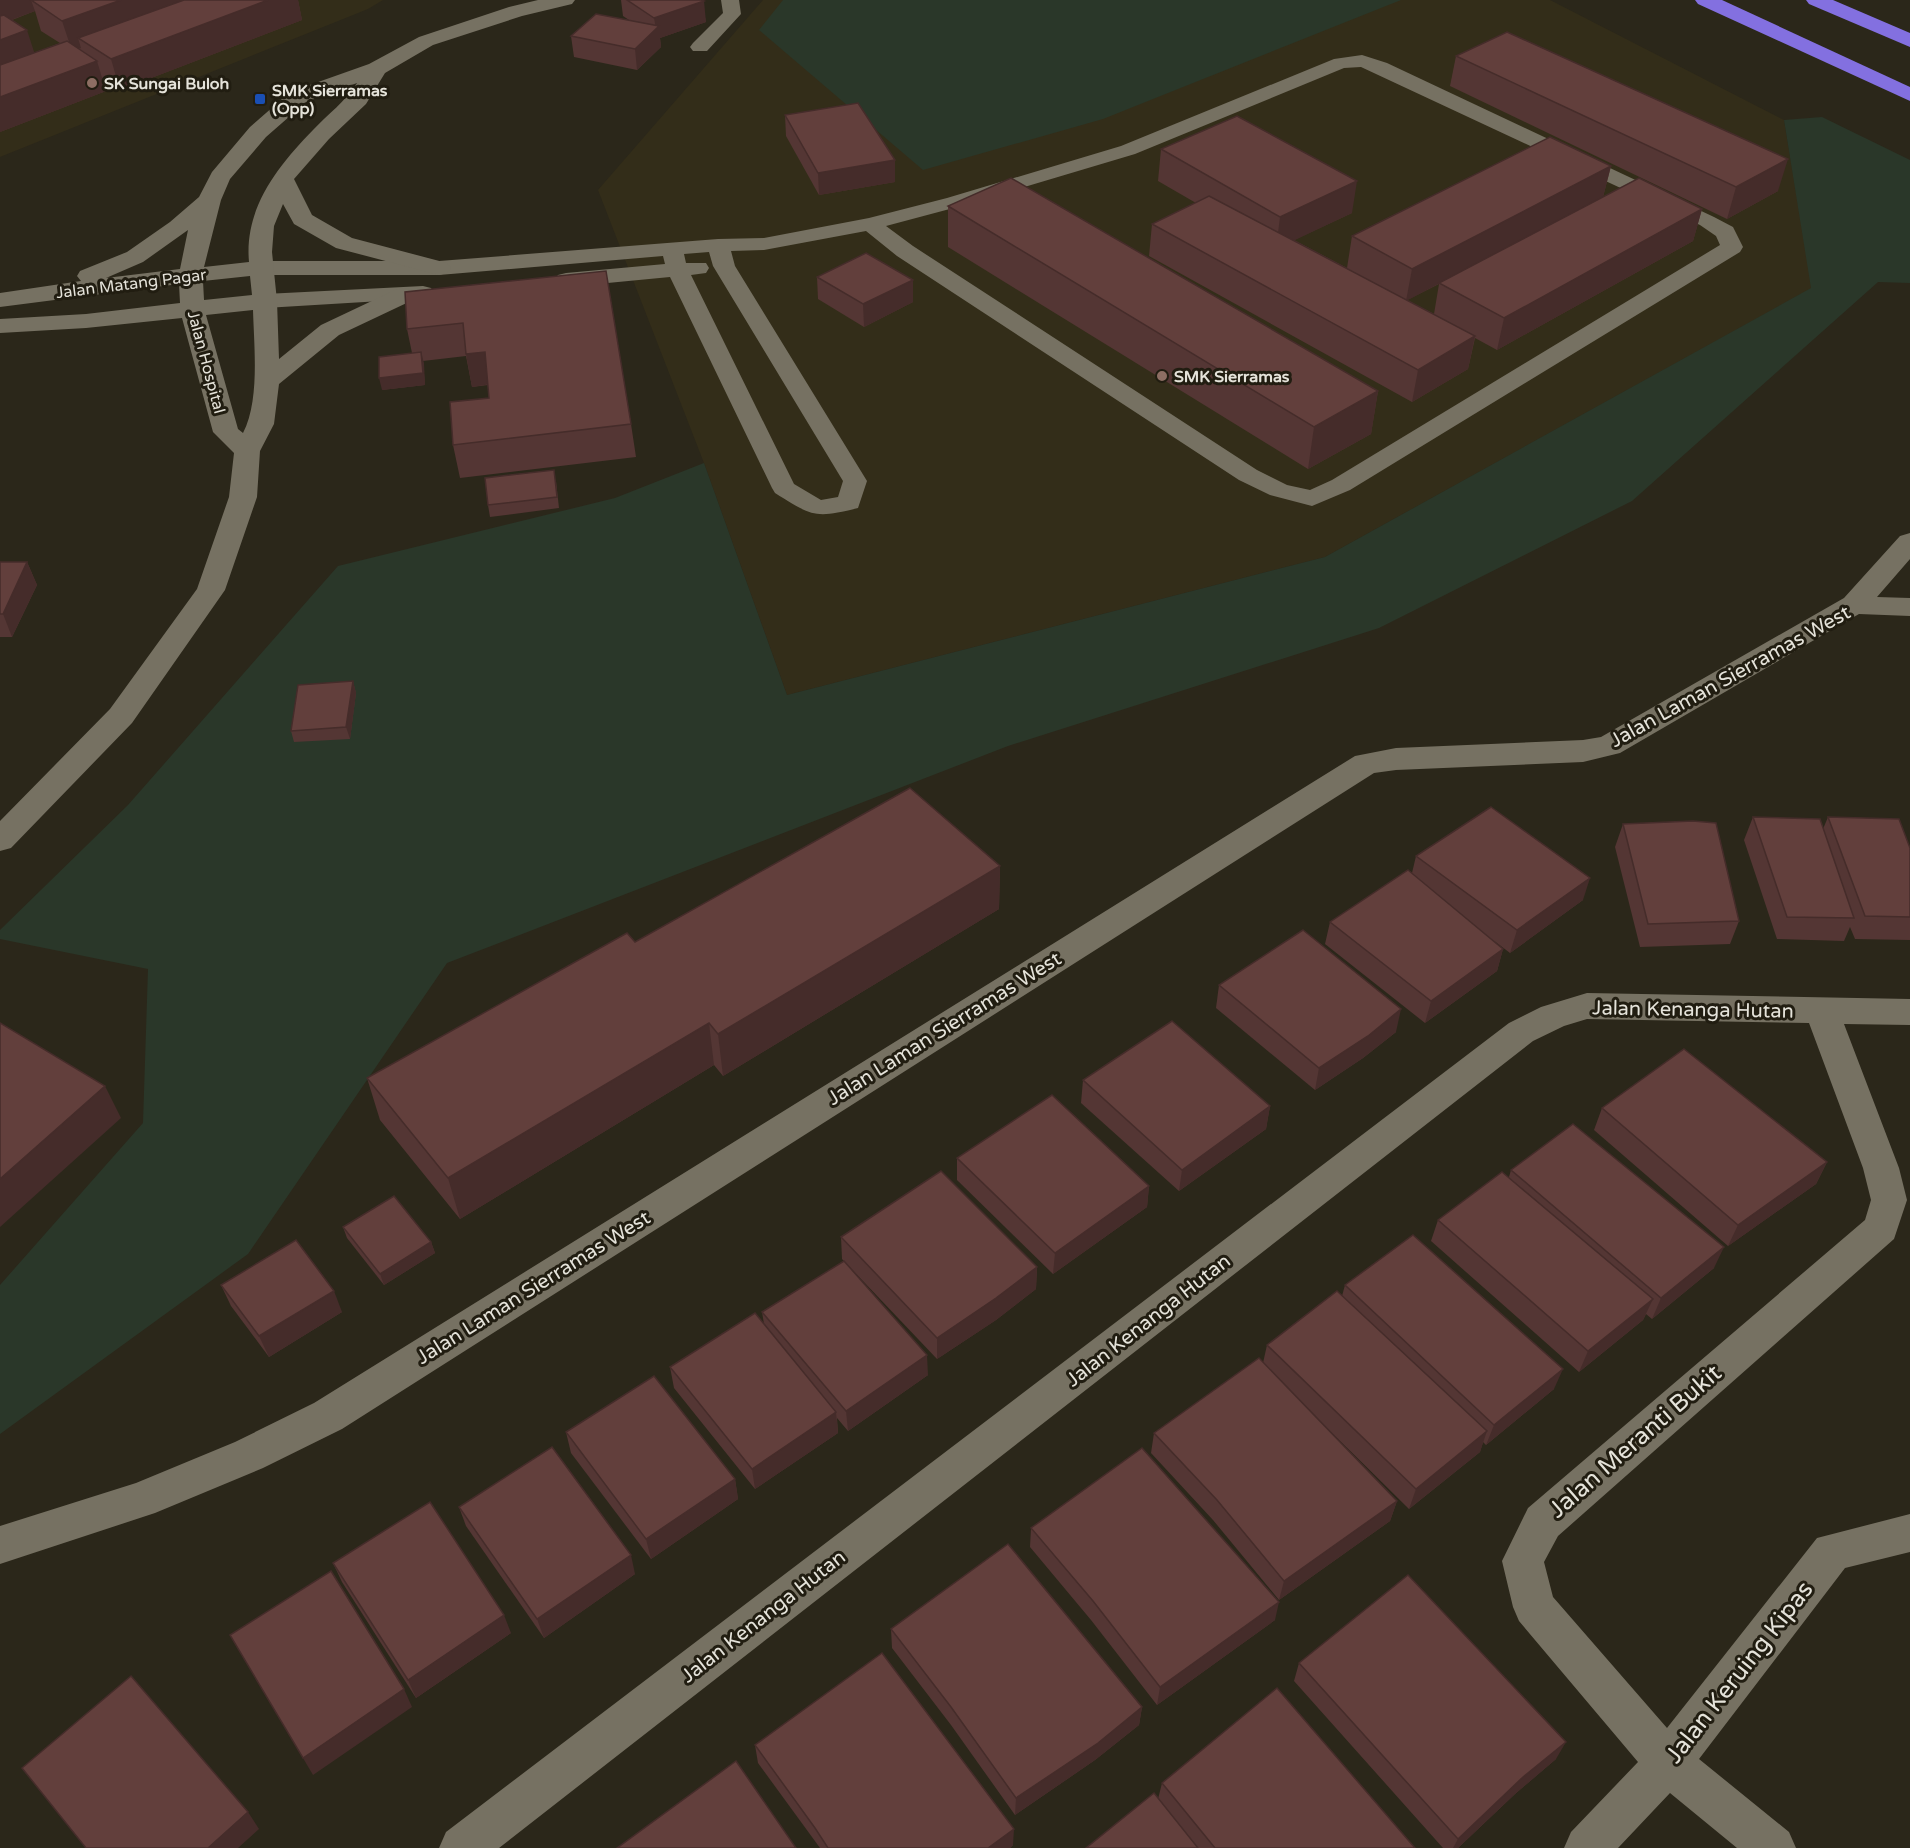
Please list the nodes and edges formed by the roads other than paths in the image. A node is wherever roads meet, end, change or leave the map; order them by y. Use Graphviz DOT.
graph roads {
  1 [pos="565,0"];
  2 [pos="730,0"];
  3 [pos="1705,0"];
  4 [pos="1816,0"];
  5 [pos="1910,41"];
  6 [pos="700,47"];
  7 [pos="377,69"];
  8 [pos="1910,95"];
  9 [pos="282,178"];
  10 [pos="209,200"];
  11 [pos="870,224"];
  12 [pos="721,255"];
  13 [pos="675,260"];
  14 [pos="261,268"];
  15 [pos="191,275"];
  16 [pos="439,280"];
  17 [pos="547,282"];
  18 [pos="404,295"];
  19 [pos="0,299"];
  20 [pos="265,301"];
  21 [pos="192,309"];
  22 [pos="0,326"];
  23 [pos="267,381"];
  24 [pos="247,450"];
  25 [pos="1910,542"];
  26 [pos="1854,605"];
  27 [pos="1910,607"];
  28 [pos="0,840"];
  29 [pos="1822,1011"];
  30 [pos="1910,1012"];
  31 [pos="1910,1533"];
  32 [pos="0,1545"];
  33 [pos="1668,1763"];
  34 [pos="462,1848"];
  35 [pos="1587,1848"];
  36 [pos="1773,1848"];
  1 -- 7 [label="street, Jalan Hospital"];
  2 -- 6 [label="lane"];
  3 -- 8 [label="highway"];
  4 -- 5 [label="highway"];
  7 -- 9 [label="street, Jalan Hospital"];
  7 -- 10 [label="street, Jalan Hospital"];
  9 -- 14 [label="street, Jalan Hospital"];
  9 -- 16 [label="street"];
  10 -- 15 [label="street, Jalan Hospital"];
  10 -- 19 [label="street"];
  11 -- 11 [label="lane"];
  11 -- 12 [label="lane"];
  12 -- 13 [label="lane"];
  12 -- 13 [label="lane"];
  13 -- 16 [label="lane"];
  13 -- 17 [label="lane"];
  14 -- 15 [label="street, Jalan Matang Pagar"];
  14 -- 16 [label="lane"];
  14 -- 20 [label="street, Jalan Hospital"];
  15 -- 19 [label="street, Jalan Matang Pagar"];
  15 -- 21 [label="street, Jalan Hospital"];
  16 -- 18 [label="lane"];
  18 -- 20 [label="lane"];
  18 -- 23 [label="street"];
  20 -- 21 [label="street"];
  20 -- 23 [label="street, Jalan Hospital"];
  21 -- 22 [label="street"];
  21 -- 24 [label="street, Jalan Hospital"];
  23 -- 24 [label="street, Jalan Hospital"];
  24 -- 28 [label="street, Jalan Hospital"];
  25 -- 26 [label="street"];
  26 -- 27 [label="street, Jalan Laman Sierramas West"];
  26 -- 32 [label="street, Jalan Laman Sierramas West"];
  29 -- 30 [label="street, Jalan Kenanga Hutan"];
  29 -- 33 [label="street, Jalan Meranti Bukit"];
  29 -- 34 [label="street, Jalan Kenanga Hutan"];
  31 -- 33 [label="street, Jalan Keruing Kipas"];
  33 -- 35 [label="street, Jalan Keruing Kipas"];
  33 -- 36 [label="street, Jalan Meranti Bukit"];
}
